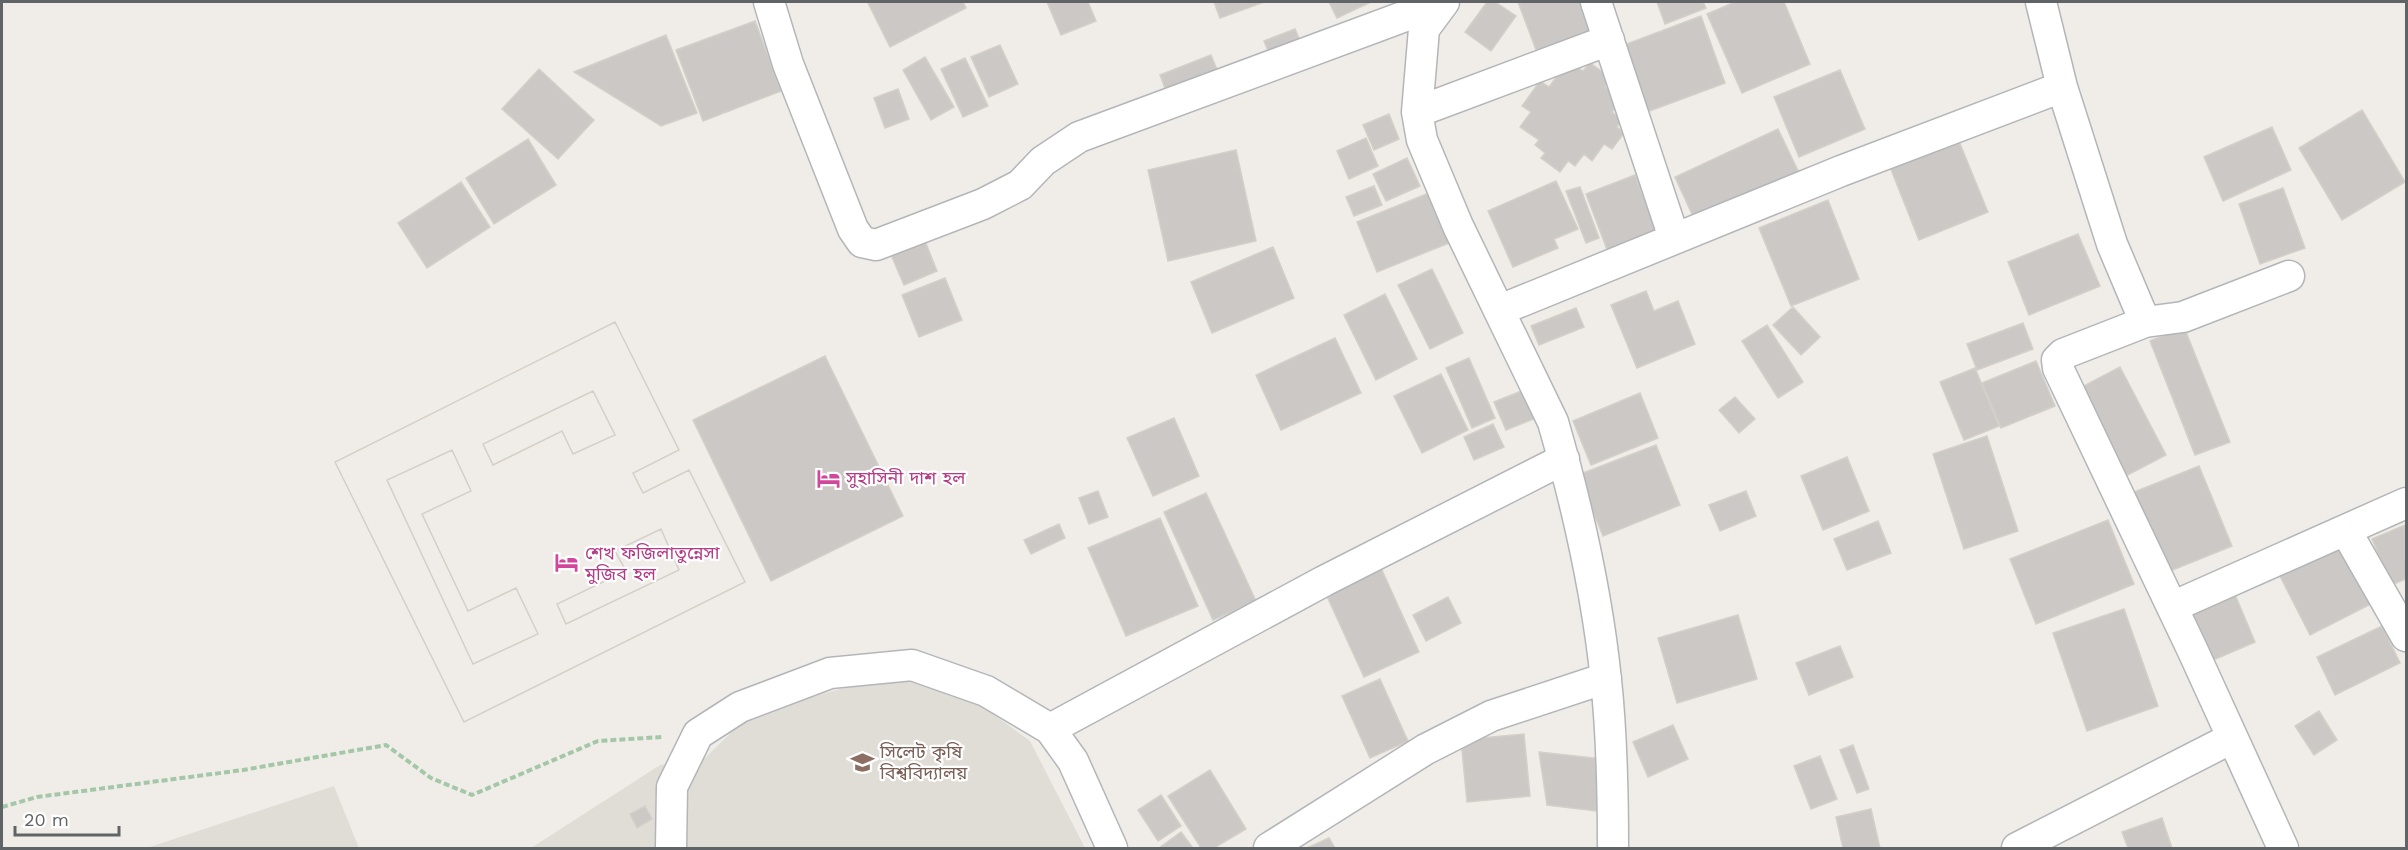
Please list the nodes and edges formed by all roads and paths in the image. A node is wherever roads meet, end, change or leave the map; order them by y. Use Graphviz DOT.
graph roads {
  1 [pos="769,2"];
  2 [pos="1444,2"];
  3 [pos="1596,2"];
  4 [pos="2041,2"];
  5 [pos="1609,40"];
  6 [pos="2062,87"];
  7 [pos="1417,112"];
  8 [pos="1674,238"];
  9 [pos="2289,276"];
  10 [pos="1500,310"];
  11 [pos="2145,322"];
  12 [pos="1564,459"];
  13 [pos="2406,503"];
  14 [pos="2346,531"];
  15 [pos="2172,608"];
  16 [pos="2406,636"];
  17 [pos="1606,678"];
  18 [pos="1050,729"];
  19 [pos="698,735"];
  20 [pos="2232,738"];
  21 [pos="2,807"];
  22 [pos="671,849"];
  23 [pos="1112,849"];
  24 [pos="1269,849"];
  25 [pos="1613,849"];
  26 [pos="2017,849"];
  27 [pos="2283,849"];
  1 -- 2 [label="street"];
  2 -- 7 [label="street"];
  3 -- 5 [label="street"];
  4 -- 6 [label="street"];
  5 -- 7 [label="street"];
  5 -- 8 [label="street"];
  6 -- 8 [label="street"];
  6 -- 11 [label="street"];
  7 -- 10 [label="street"];
  8 -- 10 [label="street"];
  9 -- 11 [label="street"];
  10 -- 12 [label="street"];
  11 -- 15 [label="street"];
  12 -- 17 [label="street"];
  12 -- 18 [label="street"];
  13 -- 14 [label="street"];
  14 -- 15 [label="street"];
  14 -- 16 [label="street"];
  15 -- 20 [label="street"];
  17 -- 24 [label="street"];
  17 -- 25 [label="street"];
  18 -- 19 [label="street"];
  18 -- 23 [label="street"];
  19 -- 21 [label="path"];
  19 -- 22 [label="street"];
  20 -- 26 [label="street"];
  20 -- 27 [label="street"];
}
